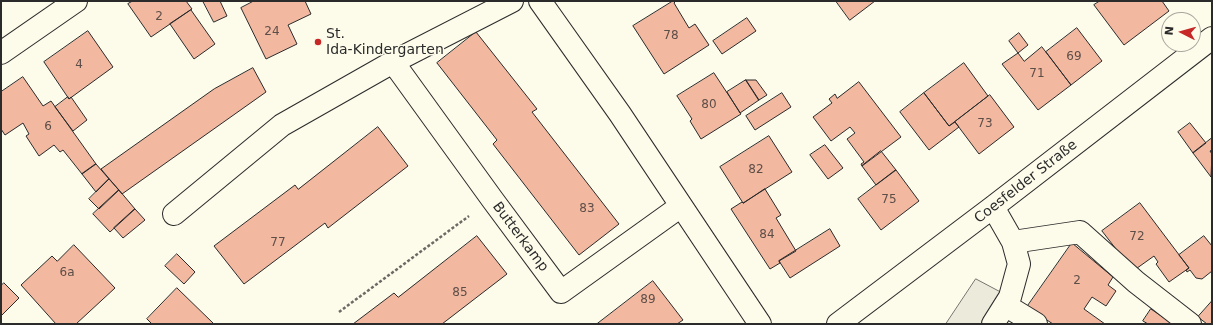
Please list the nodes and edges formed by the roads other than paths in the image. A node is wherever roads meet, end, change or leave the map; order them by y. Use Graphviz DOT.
graph roads {
  1 [pos="76,1"];
  2 [pos="512,1"];
  3 [pos="540,1"];
  4 [pos="1212,38"];
  5 [pos="1,52"];
  6 [pos="393,62"];
  7 [pos="681,206"];
  8 [pos="993,207"];
  9 [pos="174,214"];
  10 [pos="1013,242"];
  11 [pos="1005,305"];
  12 [pos="760,324"];
  13 [pos="838,324"];
  14 [pos="993,324"];
  15 [pos="1036,324"];
  16 [pos="1190,324"];
  1 -- 5 [label="street"];
  2 -- 6 [label="street"];
  3 -- 7 [label="street"];
  4 -- 8 [label="street, Coesfelder Straße"];
  6 -- 7 [label="street, Butterkamp"];
  6 -- 9 [label="street"];
  7 -- 12 [label="street"];
  8 -- 10 [label="street"];
  8 -- 13 [label="street, Coesfelder Straße"];
  10 -- 11 [label="street"];
  10 -- 16 [label="street"];
  11 -- 14 [label="street"];
  11 -- 15 [label="street"];
}
